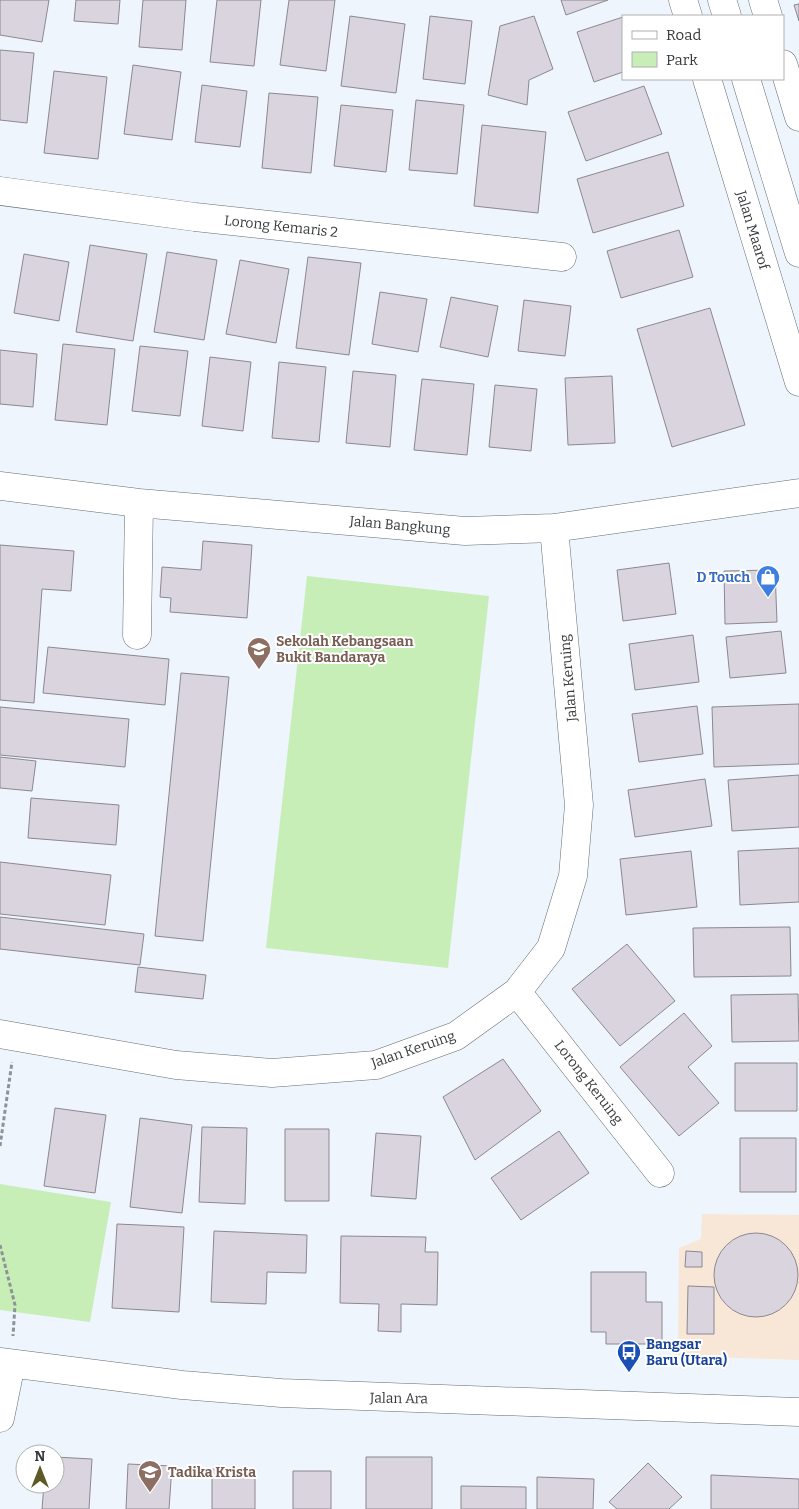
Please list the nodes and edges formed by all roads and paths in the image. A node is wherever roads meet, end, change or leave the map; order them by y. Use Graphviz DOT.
graph roads {
  1 [pos="683,0"];
  2 [pos="722,0"];
  3 [pos="763,0"];
  4 [pos="688,15"];
  5 [pos="727,15"];
  6 [pos="768,15"];
  7 [pos="784,67"];
  8 [pos="707,80"];
  9 [pos="746,80"];
  10 [pos="799,118"];
  11 [pos="0,191"];
  12 [pos="799,253"];
  13 [pos="562,257"];
  14 [pos="799,382"];
  15 [pos="0,486"];
  16 [pos="799,493"];
  17 [pos="139,503"];
  18 [pos="554,528"];
  19 [pos="137,635"];
  20 [pos="518,992"];
  21 [pos="8,1035"];
  22 [pos="0,1146"];
  23 [pos="660,1173"];
  24 [pos="0,1245"];
  25 [pos="5,1363"];
  26 [pos="799,1412"];
  27 [pos="0,1418"];
  1 -- 4 [label="street"];
  2 -- 5 [label="street"];
  3 -- 6 [label="street"];
  7 -- 10 [label="street"];
  8 -- 14 [label="street, Jalan Maarof"];
  9 -- 12 [label="street"];
  11 -- 13 [label="street, Lorong Kemaris 2"];
  15 -- 17 [label="street, Jalan Bangkung"];
  16 -- 18 [label="street, Jalan Bangkung"];
  17 -- 18 [label="street, Jalan Bangkung"];
  17 -- 19 [label="street"];
  18 -- 20 [label="street, Jalan Keruing"];
  20 -- 21 [label="street, Jalan Keruing"];
  20 -- 23 [label="street, Lorong Keruing"];
  21 -- 22 [label="path"];
  24 -- 25 [label="path"];
  25 -- 26 [label="street, Jalan Ara"];
  25 -- 27 [label="street"];
}
